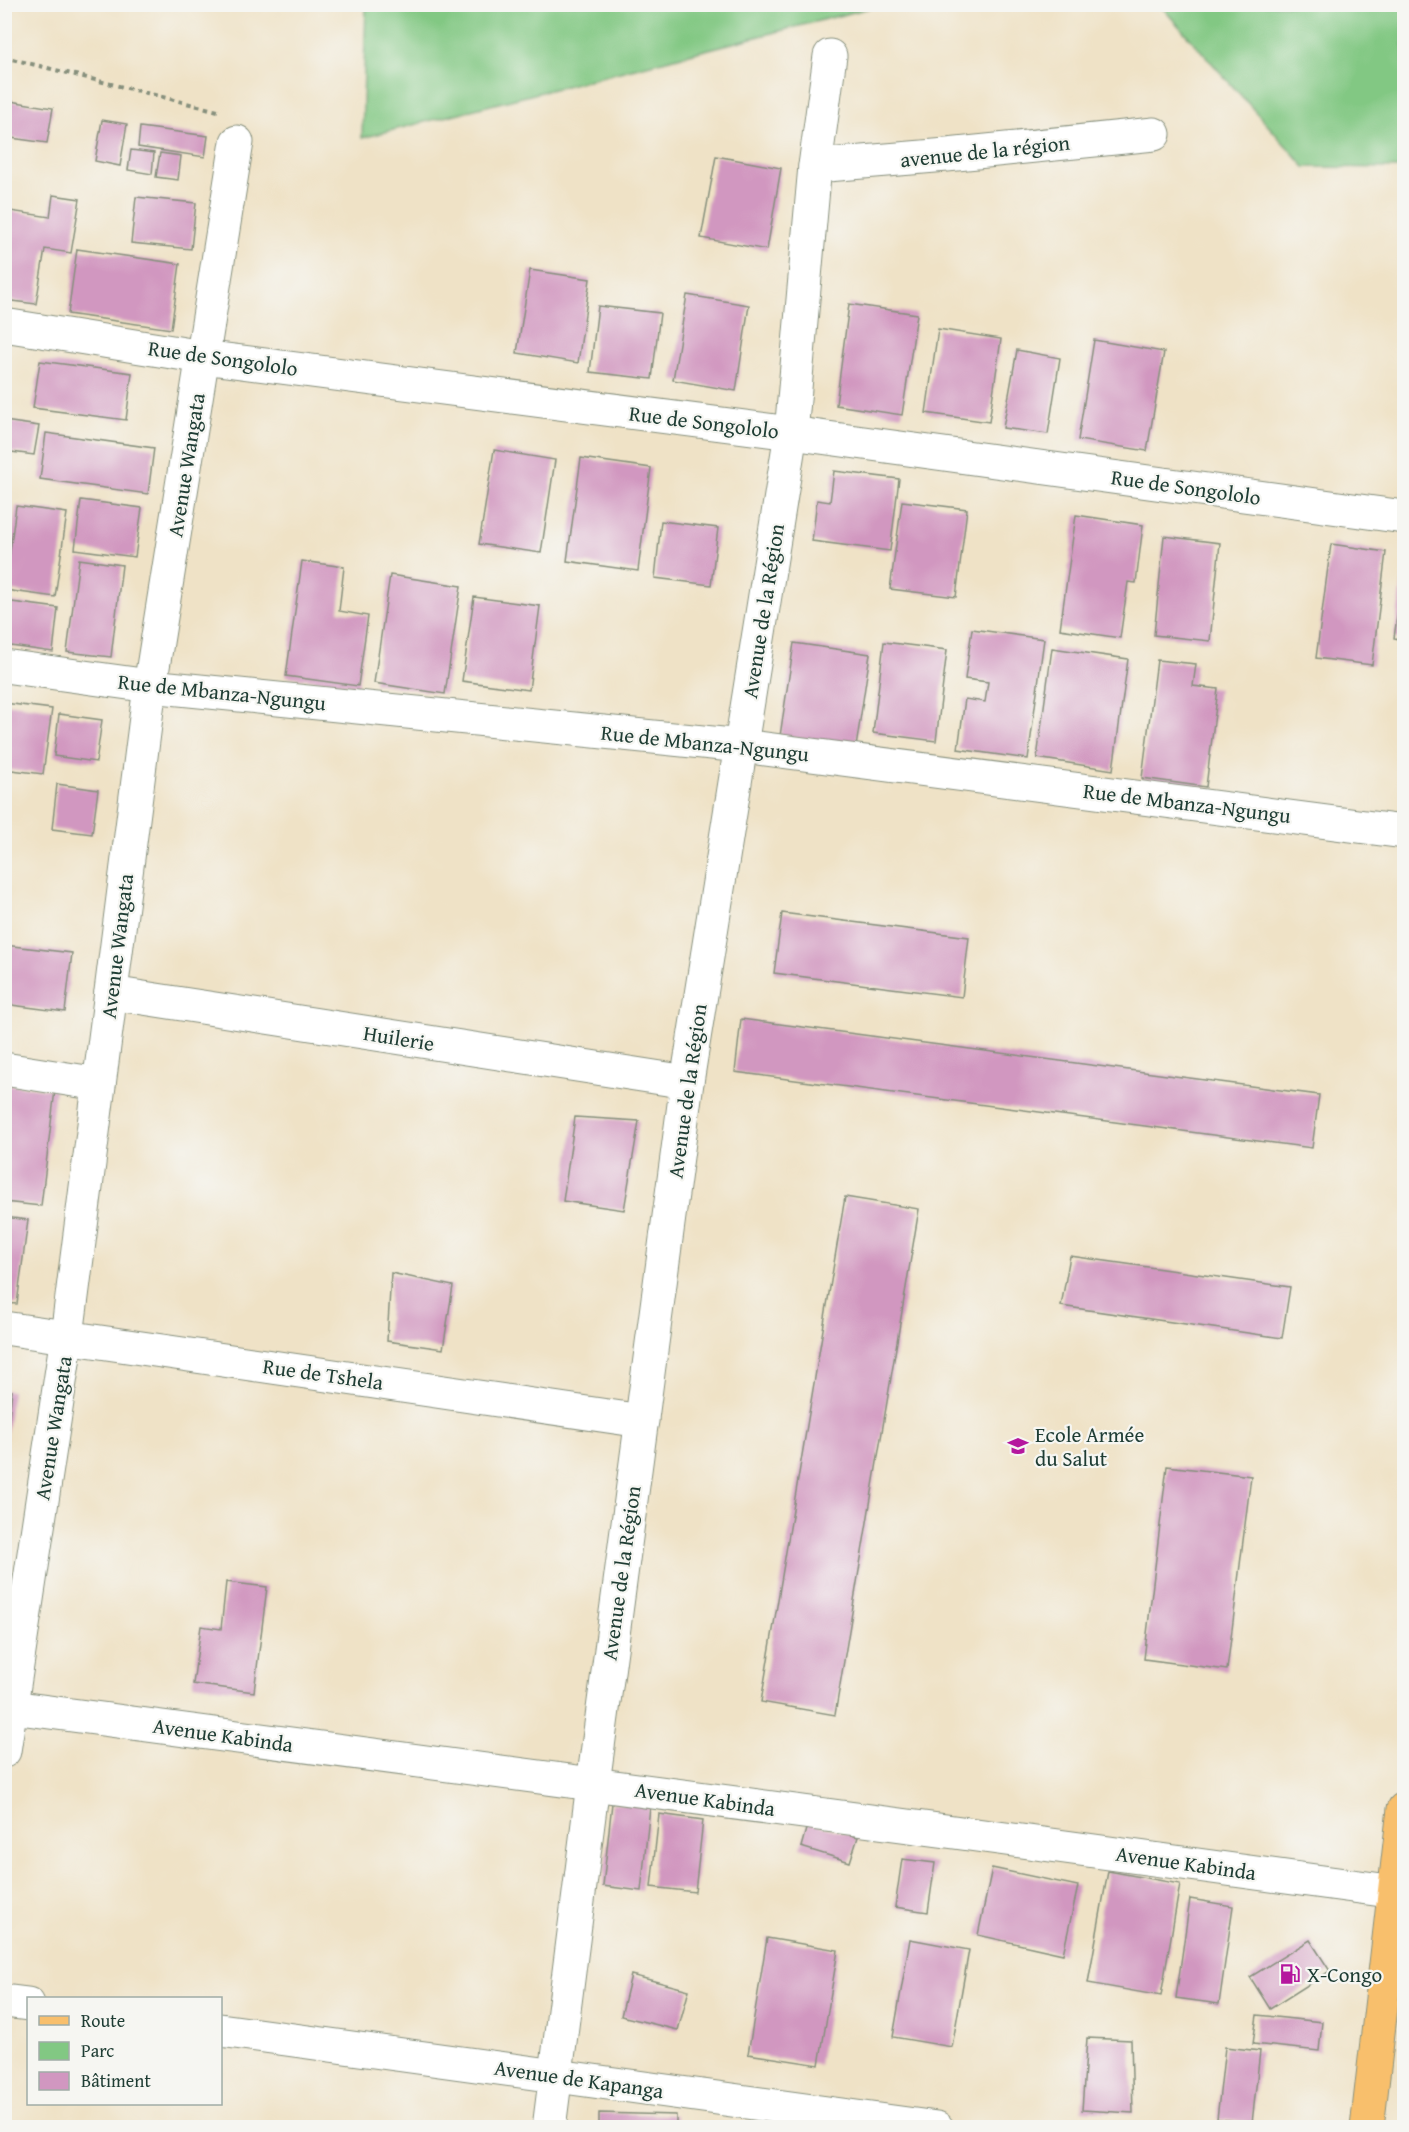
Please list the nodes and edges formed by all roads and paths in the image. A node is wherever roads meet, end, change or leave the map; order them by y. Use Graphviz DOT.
graph roads {
  1 [pos="830,56"];
  2 [pos="4,57"];
  3 [pos="1154,134"];
  4 [pos="237,142"];
  5 [pos="815,166"];
  6 [pos="4,325"];
  7 [pos="203,357"];
  8 [pos="791,433"];
  9 [pos="1404,517"];
  10 [pos="4,666"];
  11 [pos="150,686"];
  12 [pos="742,746"];
  13 [pos="1404,832"];
  14 [pos="111,993"];
  15 [pos="4,1069"];
  16 [pos="687,1082"];
  17 [pos="99,1084"];
  18 [pos="4,1328"];
  19 [pos="67,1336"];
  20 [pos="642,1421"];
  21 [pos="8,1707"];
  22 [pos="4,1751"];
  23 [pos="592,1784"];
  24 [pos="1404,1809"];
  25 [pos="1399,1892"];
  26 [pos="4,2001"];
  27 [pos="27,2004"];
  28 [pos="222,2030"];
  29 [pos="555,2075"];
  30 [pos="549,2127"];
  31 [pos="937,2127"];
  32 [pos="1367,2127"];
  1 -- 5 [label="street, Avenue de la Région"];
  2 -- 4 [label="path"];
  3 -- 5 [label="street, avenue de la région"];
  4 -- 7 [label="street, Avenue Wangata"];
  5 -- 8 [label="street, Avenue de la Région"];
  6 -- 7 [label="street, Rue de Songololo"];
  7 -- 8 [label="street, Rue de Songololo"];
  7 -- 11 [label="street, Avenue Wangata"];
  8 -- 9 [label="street, Rue de Songololo"];
  8 -- 12 [label="street, Avenue de la Région"];
  10 -- 11 [label="street, Rue de Mbanza-Ngungu"];
  11 -- 12 [label="street, Rue de Mbanza-Ngungu"];
  11 -- 14 [label="street, Avenue Wangata"];
  12 -- 13 [label="street, Rue de Mbanza-Ngungu"];
  12 -- 16 [label="street, Avenue de la Région"];
  14 -- 16 [label="street, Huilerie"];
  14 -- 17 [label="street, Avenue Wangata"];
  15 -- 17 [label="street"];
  16 -- 20 [label="street, Avenue de la Région"];
  17 -- 19 [label="street, Avenue Wangata"];
  18 -- 19 [label="street, Rue de Tshela"];
  19 -- 20 [label="street, Rue de Tshela"];
  19 -- 21 [label="street, Avenue Wangata"];
  20 -- 23 [label="street, Avenue de la Région"];
  21 -- 22 [label="street, Avenue Wangata"];
  21 -- 23 [label="street, Avenue Kabinda"];
  23 -- 25 [label="street, Avenue Kabinda"];
  23 -- 29 [label="street, Avenue de la Région"];
  24 -- 25 [label="main road"];
  25 -- 32 [label="main road"];
  26 -- 27 [label="street"];
  28 -- 29 [label="street, Avenue de Kapanga"];
  29 -- 30 [label="street, Avenue de la Région"];
  29 -- 31 [label="street, Avenue de Kapanga"];
}
